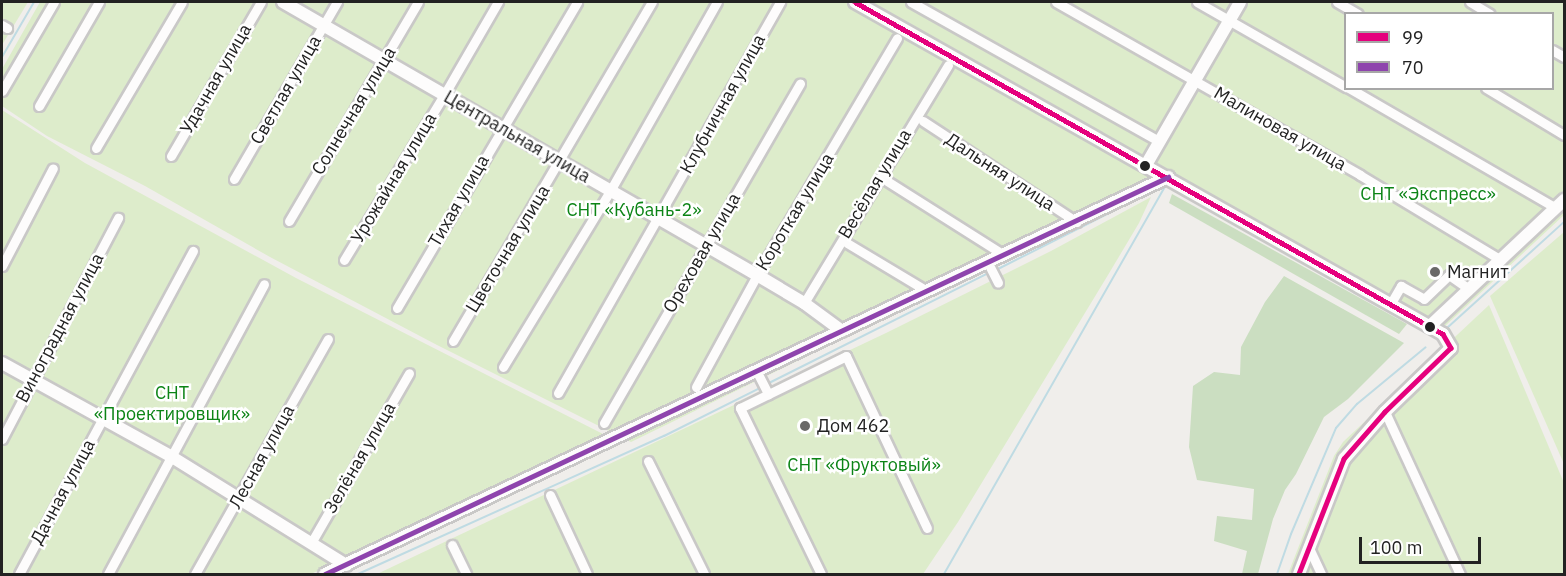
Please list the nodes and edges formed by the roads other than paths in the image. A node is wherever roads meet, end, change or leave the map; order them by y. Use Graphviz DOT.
graph roads {
  1 [pos="54,2"];
  2 [pos="99,2"];
  3 [pos="182,2"];
  4 [pos="261,2"];
  5 [pos="283,2"];
  6 [pos="337,2"];
  7 [pos="418,2"];
  8 [pos="498,2"];
  9 [pos="577,2"];
  10 [pos="652,2"];
  11 [pos="717,2"];
  12 [pos="780,2"];
  13 [pos="855,2"];
  14 [pos="911,2"];
  15 [pos="1056,2"];
  16 [pos="1197,2"];
  17 [pos="1240,2"];
  18 [pos="1337,2"];
  19 [pos="1470,2"];
  20 [pos="1354,12"];
  21 [pos="1487,12"];
  22 [pos="1229,20"];
  23 [pos="324,25"];
  24 [pos="897,38"];
  25 [pos="386,59"];
  26 [pos="948,66"];
  27 [pos="1196,80"];
  28 [pos="800,83"];
  29 [pos="1344,86"];
  30 [pos="1351,90"];
  31 [pos="1489,90"];
  32 [pos="2,91"];
  33 [pos="444,96"];
  34 [pos="39,106"];
  35 [pos="923,121"];
  36 [pos="502,129"];
  37 [pos="1564,135"];
  38 [pos="1159,141"];
  39 [pos="96,148"];
  40 [pos="171,156"];
  41 [pos="561,161"];
  42 [pos="1146,165"];
  43 [pos="53,168"];
  44 [pos="1168,177"];
  45 [pos="234,179"];
  46 [pos="886,181"];
  47 [pos="610,191"];
  48 [pos="1560,204"];
  49 [pos="118,218"];
  50 [pos="658,218"];
  51 [pos="290,221"];
  52 [pos="1077,222"];
  53 [pos="847,243"];
  54 [pos="706,247"];
  55 [pos="193,251"];
  56 [pos="1004,255"];
  57 [pos="344,260"];
  58 [pos="1501,260"];
  59 [pos="2,266"];
  60 [pos="757,274"];
  61 [pos="264,284"];
  62 [pos="1469,289"];
  63 [pos="927,291"];
  64 [pos="804,303"];
  65 [pos="1391,303"];
  66 [pos="397,308"];
  67 [pos="1431,325"];
  68 [pos="842,331"];
  69 [pos="328,339"];
  70 [pos="453,341"];
  71 [pos="2,363"];
  72 [pos="504,367"];
  73 [pos="409,373"];
  74 [pos="32,381"];
  75 [pos="764,384"];
  76 [pos="696,387"];
  77 [pos="558,393"];
  78 [pos="1385,412"];
  79 [pos="102,418"];
  80 [pos="604,423"];
  81 [pos="2,439"];
  82 [pos="172,458"];
  83 [pos="648,461"];
  84 [pos="550,495"];
  85 [pos="238,500"];
  86 [pos="927,528"];
  87 [pos="311,543"];
  88 [pos="452,544"];
  89 [pos="1309,548"];
  90 [pos="346,565"];
  91 [pos="20,574"];
  92 [pos="108,574"];
  93 [pos="195,574"];
  94 [pos="325,574"];
  95 [pos="466,574"];
  96 [pos="587,574"];
  97 [pos="704,574"];
  98 [pos="821,574"];
  99 [pos="1299,574"];
  100 [pos="1321,574"];
  101 [pos="1460,574"];
  1 -- 32 [label="street"];
  2 -- 34 [label="street"];
  3 -- 39 [label="street"];
  4 -- 40 [label="street, Удачная улица"];
  5 -- 23 [label="street, Центральная улица"];
  6 -- 23 [label="street, Светлая улица"];
  7 -- 25 [label="street, Солнечная улица"];
  8 -- 33 [label="street, Урожайная улица"];
  9 -- 36 [label="street, Тихая улица"];
  10 -- 41 [label="street, Цветочная улица"];
  11 -- 47 [label="street"];
  12 -- 50 [label="street, Клубничная улица"];
  13 -- 42 [label="street"];
  14 -- 38 [label="street"];
  15 -- 27 [label="street, Малиновая улица"];
  16 -- 22 [label="street"];
  17 -- 22 [label="street"];
  18 -- 20 [label="street"];
  19 -- 21 [label="street"];
  22 -- 27 [label="street"];
  22 -- 29 [label="street"];
  23 -- 25 [label="street, Центральная улица"];
  23 -- 45 [label="street, Светлая улица"];
  24 -- 60 [label="street, Короткая улица"];
  25 -- 33 [label="street, Центральная улица"];
  25 -- 51 [label="street, Солнечная улица"];
  26 -- 64 [label="street, Весёлая улица"];
  27 -- 38 [label="street"];
  27 -- 58 [label="street, Малиновая улица"];
  28 -- 54 [label="street, Ореховая улица"];
  30 -- 48 [label="street"];
  31 -- 37 [label="street"];
  33 -- 36 [label="street, Центральная улица"];
  33 -- 57 [label="street, Урожайная улица"];
  35 -- 52 [label="street, Дальняя улица"];
  36 -- 41 [label="street, Центральная улица"];
  36 -- 66 [label="street, Тихая улица"];
  38 -- 42 [label="street"];
  41 -- 47 [label="street, Центральная улица"];
  41 -- 70 [label="street, Цветочная улица"];
  42 -- 44 [label="street"];
  43 -- 59 [label="street"];
  44 -- 52 [label="street"];
  44 -- 65 [label="street"];
  46 -- 56 [label="street"];
  47 -- 50 [label="street, Центральная улица"];
  47 -- 72 [label="street"];
  48 -- 58 [label="street"];
  49 -- 74 [label="street, Виноградная улица"];
  50 -- 54 [label="street, Центральная улица"];
  50 -- 77 [label="street, Клубничная улица"];
  52 -- 56 [label="street"];
  53 -- 63 [label="street"];
  54 -- 60 [label="street, Центральная улица"];
  54 -- 80 [label="street, Ореховая улица"];
  55 -- 79 [label="street, Дачная улица"];
  56 -- 63 [label="street"];
  58 -- 62 [label="street"];
  60 -- 64 [label="street, Центральная улица"];
  60 -- 76 [label="street, Короткая улица"];
  61 -- 82 [label="street"];
  62 -- 65 [label="street"];
  62 -- 67 [label="street"];
  63 -- 68 [label="street"];
  64 -- 68 [label="street, Центральная улица"];
  65 -- 67 [label="street"];
  67 -- 78 [label="street"];
  68 -- 75 [label="street"];
  69 -- 85 [label="street, Лесная улица"];
  71 -- 74 [label="street"];
  73 -- 87 [label="street, Зелёная улица"];
  74 -- 79 [label="street"];
  74 -- 81 [label="street, Виноградная улица"];
  75 -- 86 [label="street"];
  75 -- 90 [label="street"];
  75 -- 98 [label="street"];
  78 -- 89 [label="street"];
  78 -- 101 [label="street"];
  79 -- 82 [label="street"];
  79 -- 91 [label="street, Дачная улица"];
  82 -- 85 [label="street"];
  82 -- 92 [label="street"];
  83 -- 97 [label="street"];
  84 -- 96 [label="street"];
  85 -- 87 [label="street"];
  85 -- 93 [label="street, Лесная улица"];
  87 -- 90 [label="street"];
  88 -- 95 [label="street"];
  89 -- 99 [label="street"];
  89 -- 100 [label="street"];
  90 -- 94 [label="street"];
}
